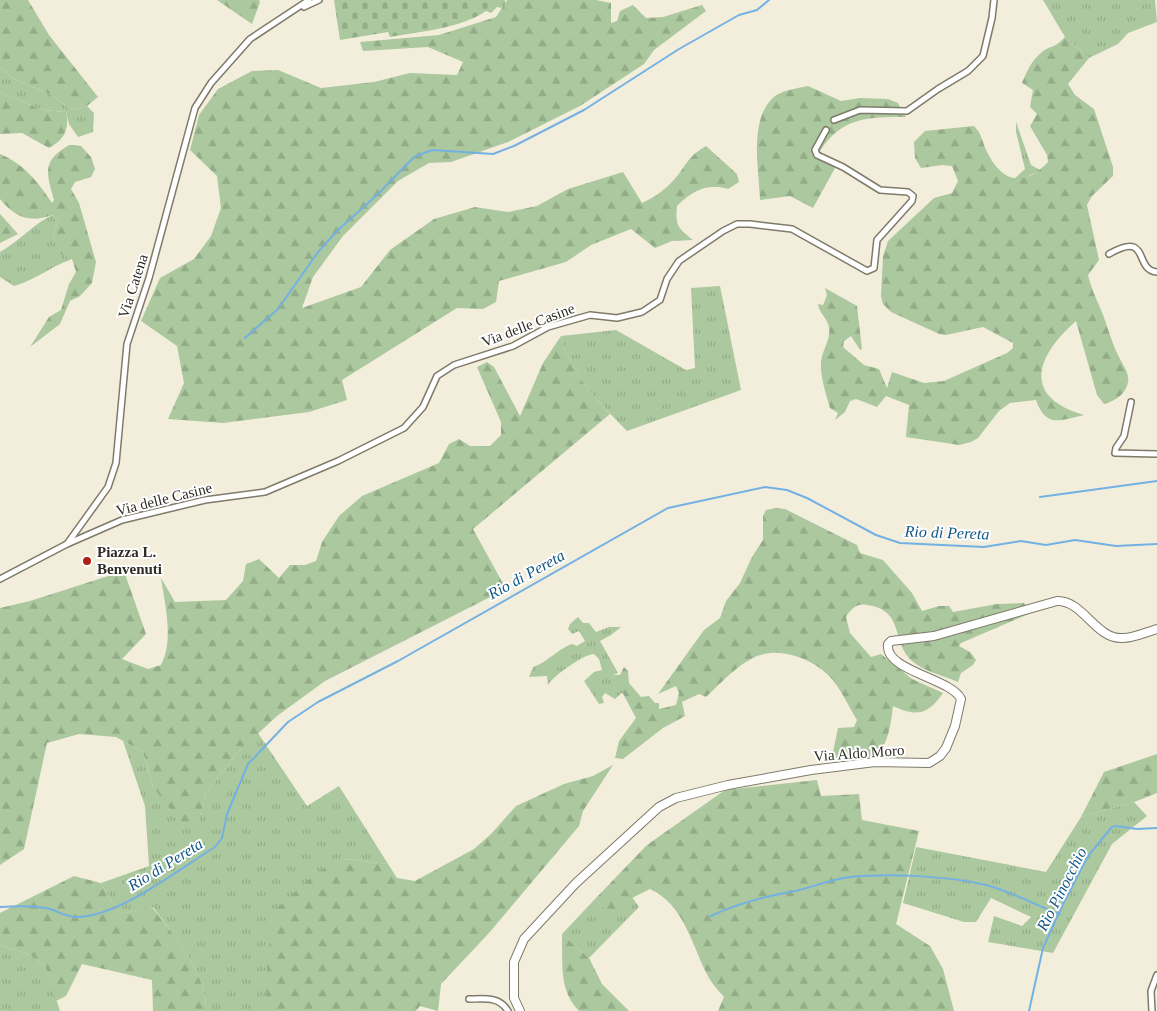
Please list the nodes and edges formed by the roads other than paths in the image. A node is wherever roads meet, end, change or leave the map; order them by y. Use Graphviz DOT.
graph roads {
  1 [pos="309,0"];
  2 [pos="319,0"];
  3 [pos="994,0"];
  4 [pos="292,12"];
  5 [pos="834,120"];
  6 [pos="826,130"];
  7 [pos="1109,254"];
  8 [pos="1157,272"];
  9 [pos="1131,402"];
  10 [pos="1157,454"];
  11 [pos="67,544"];
  12 [pos="0,579"];
  13 [pos="1157,629"];
  14 [pos="1157,974"];
  15 [pos="469,999"];
  16 [pos="508,1011"];
  17 [pos="520,1011"];
  18 [pos="1152,1011"];
  1 -- 4 [label="street, Via Catena"];
  2 -- 4 [label="street"];
  3 -- 5 [label="street"];
  4 -- 11 [label="street, Via Catena"];
  6 -- 11 [label="street, Via delle Casine"];
  7 -- 8 [label="street"];
  9 -- 10 [label="street"];
  11 -- 12 [label="street, Via Catena"];
  13 -- 17 [label="main road, Via Aldo Moro"];
  14 -- 18 [label="street"];
  15 -- 16 [label="street"];
}
